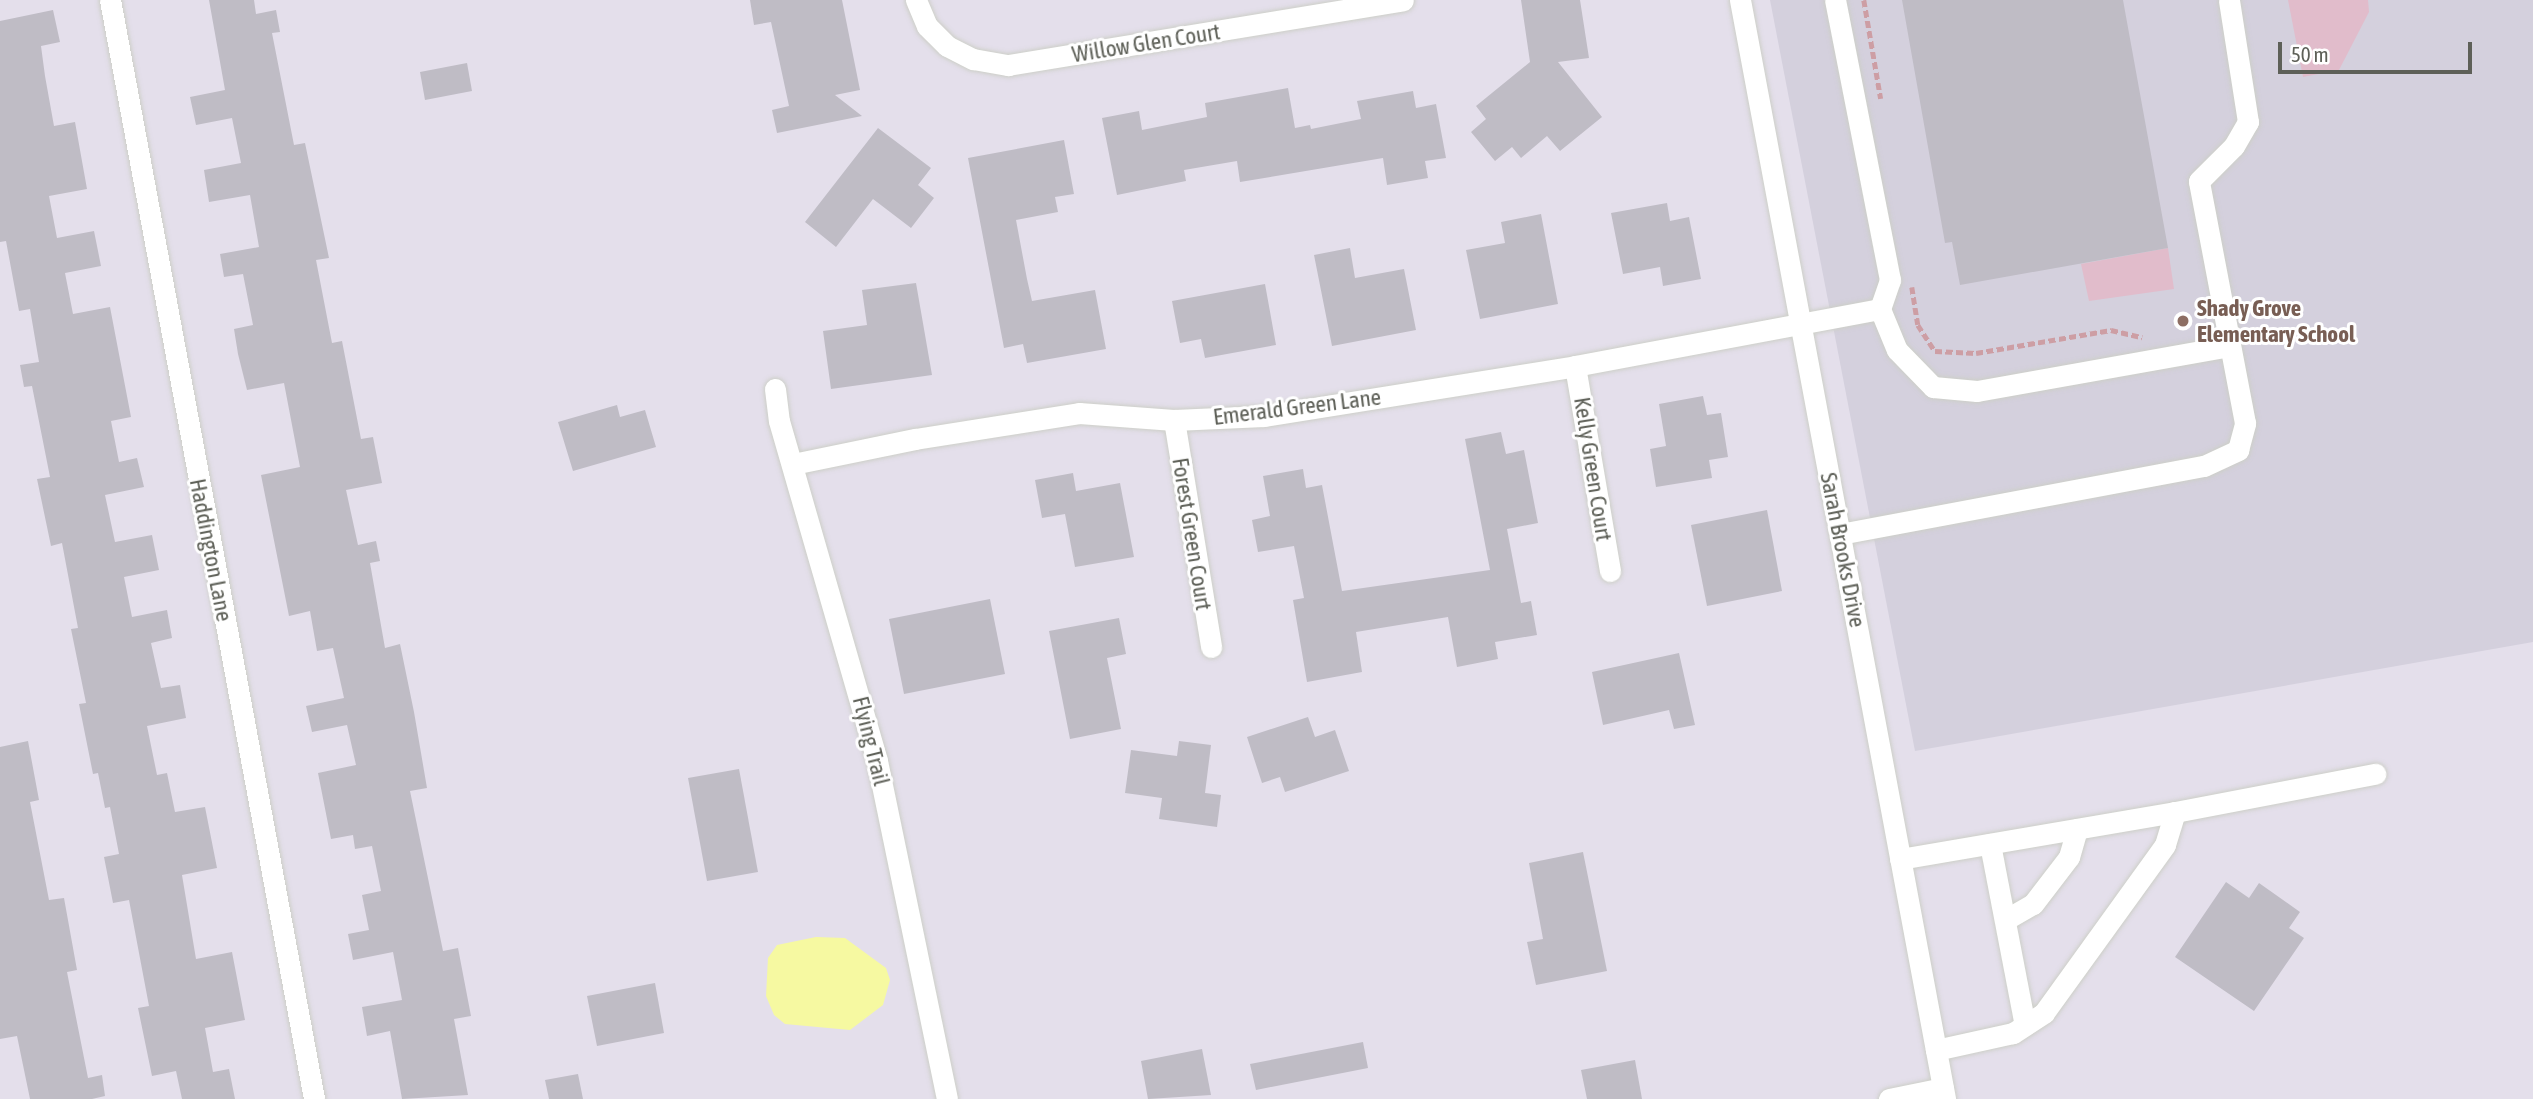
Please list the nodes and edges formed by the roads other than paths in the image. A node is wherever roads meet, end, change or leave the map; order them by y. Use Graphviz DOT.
graph roads {
  1 [pos="110,0"];
  2 [pos="916,0"];
  3 [pos="1403,0"];
  4 [pos="1740,0"];
  5 [pos="1835,0"];
  6 [pos="2229,0"];
  7 [pos="1880,309"];
  8 [pos="1801,323"];
  9 [pos="2230,346"];
  10 [pos="1576,366"];
  11 [pos="775,389"];
  12 [pos="1174,420"];
  13 [pos="793,464"];
  14 [pos="1840,534"];
  15 [pos="1610,571"];
  16 [pos="1211,647"];
  17 [pos="2375,774"];
  18 [pos="2175,812"];
  19 [pos="2077,829"];
  20 [pos="1990,844"];
  21 [pos="1900,859"];
  22 [pos="2005,920"];
  23 [pos="2025,1025"];
  24 [pos="1936,1050"];
  25 [pos="1944,1093"];
  26 [pos="314,1099"];
  27 [pos="947,1099"];
  28 [pos="1889,1099"];
  1 -- 26 [label="street, Haddington Lane"];
  2 -- 3 [label="street, Willow Glen Court"];
  4 -- 8 [label="street, Sarah Brooks Drive"];
  5 -- 7 [label="street"];
  6 -- 9 [label="street"];
  7 -- 8 [label="street, Emerald Green Lane"];
  7 -- 9 [label="street"];
  8 -- 10 [label="street, Emerald Green Lane"];
  8 -- 14 [label="street, Sarah Brooks Drive"];
  9 -- 14 [label="street"];
  10 -- 12 [label="street, Emerald Green Lane"];
  10 -- 15 [label="street, Kelly Green Court"];
  11 -- 13 [label="street, Flying Trail"];
  12 -- 13 [label="street, Emerald Green Lane"];
  12 -- 16 [label="street, Forest Green Court"];
  13 -- 27 [label="street, Flying Trail"];
  14 -- 21 [label="street, Sarah Brooks Drive"];
  17 -- 18 [label="street"];
  18 -- 19 [label="street"];
  18 -- 23 [label="street"];
  19 -- 20 [label="street"];
  19 -- 22 [label="street"];
  20 -- 21 [label="street"];
  20 -- 22 [label="street"];
  21 -- 24 [label="street, Sarah Brooks Drive"];
  22 -- 23 [label="street"];
  23 -- 24 [label="street"];
  24 -- 25 [label="street, Sarah Brooks Drive"];
  25 -- 28 [label="street"];
}
